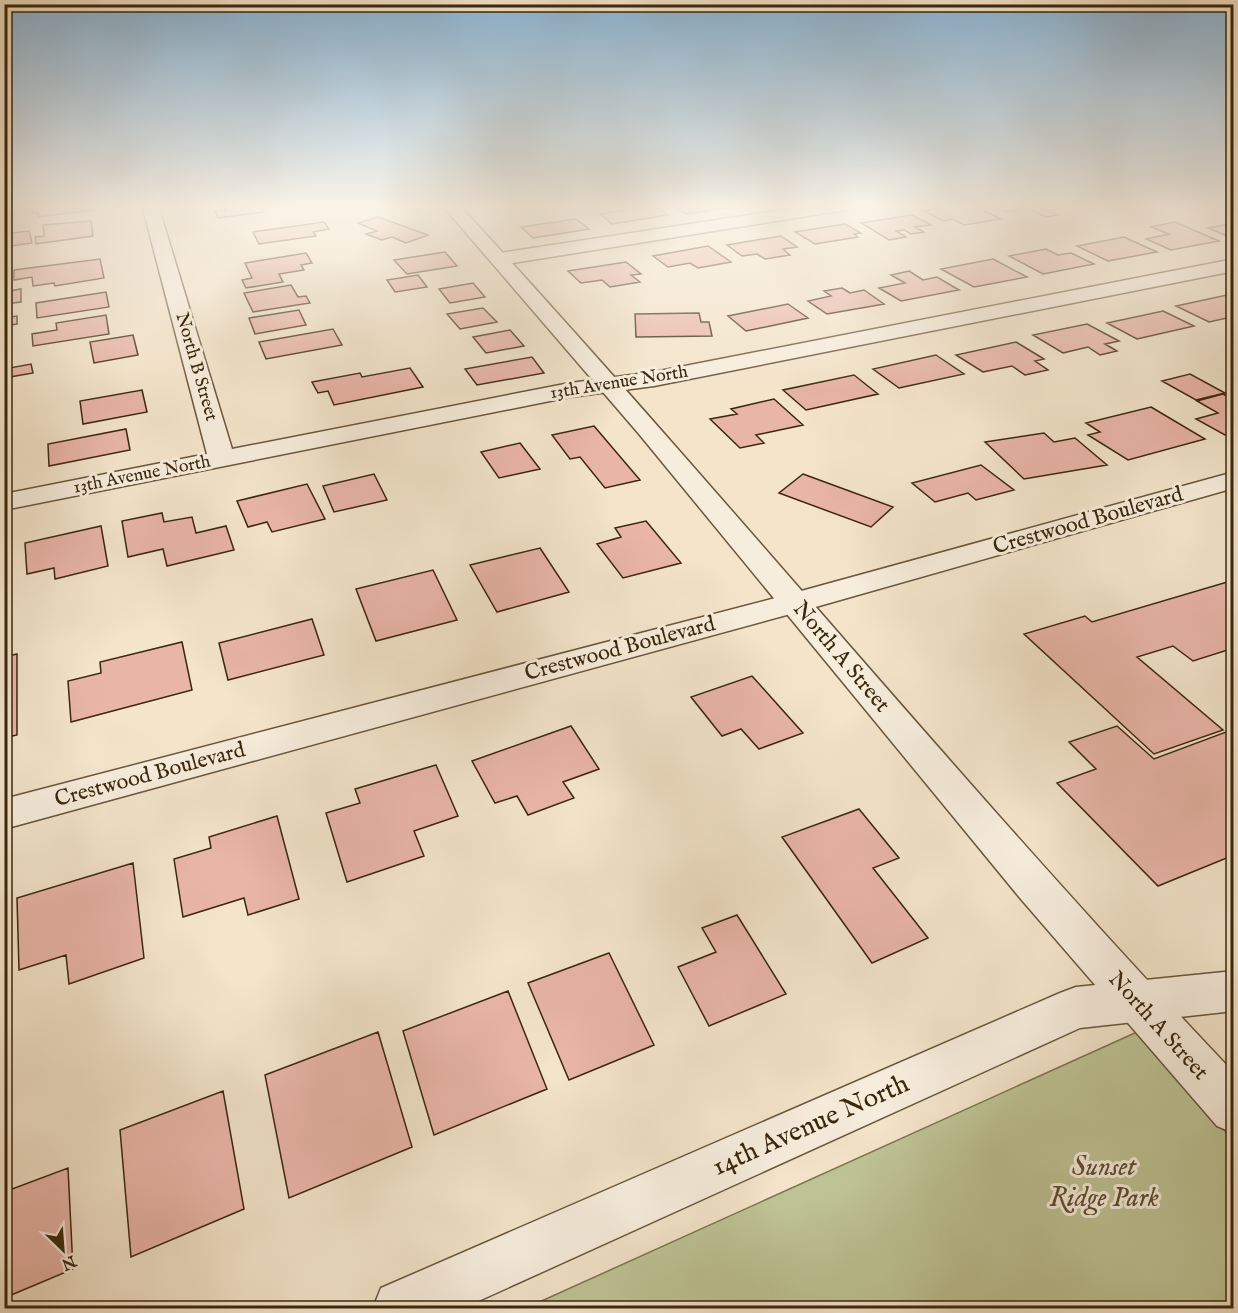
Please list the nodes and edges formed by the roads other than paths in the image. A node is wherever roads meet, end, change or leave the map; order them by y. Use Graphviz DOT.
graph roads {
  1 [pos="167,266"];
  2 [pos="506,266"];
  3 [pos="1227,266"];
  4 [pos="608,384"];
  5 [pos="222,460"];
  6 [pos="1233,480"];
  7 [pos="4,502"];
  8 [pos="794,603"];
  9 [pos="4,814"];
  10 [pos="1233,991"];
  11 [pos="1135,1002"];
  12 [pos="1233,1109"];
  13 [pos="401,1308"];
  1 -- 5 [label="street, North B Street"];
  2 -- 4 [label="street, North A Street"];
  3 -- 4 [label="street, 13th Avenue North"];
  4 -- 5 [label="street, 13th Avenue North"];
  4 -- 8 [label="street, North A Street"];
  5 -- 7 [label="street, 13th Avenue North"];
  6 -- 8 [label="street, Crestwood Boulevard"];
  8 -- 9 [label="street, Crestwood Boulevard"];
  8 -- 11 [label="street, North A Street"];
  10 -- 11 [label="street, 14th Avenue North"];
  11 -- 12 [label="street, North A Street"];
  11 -- 13 [label="street, 14th Avenue North"];
}
